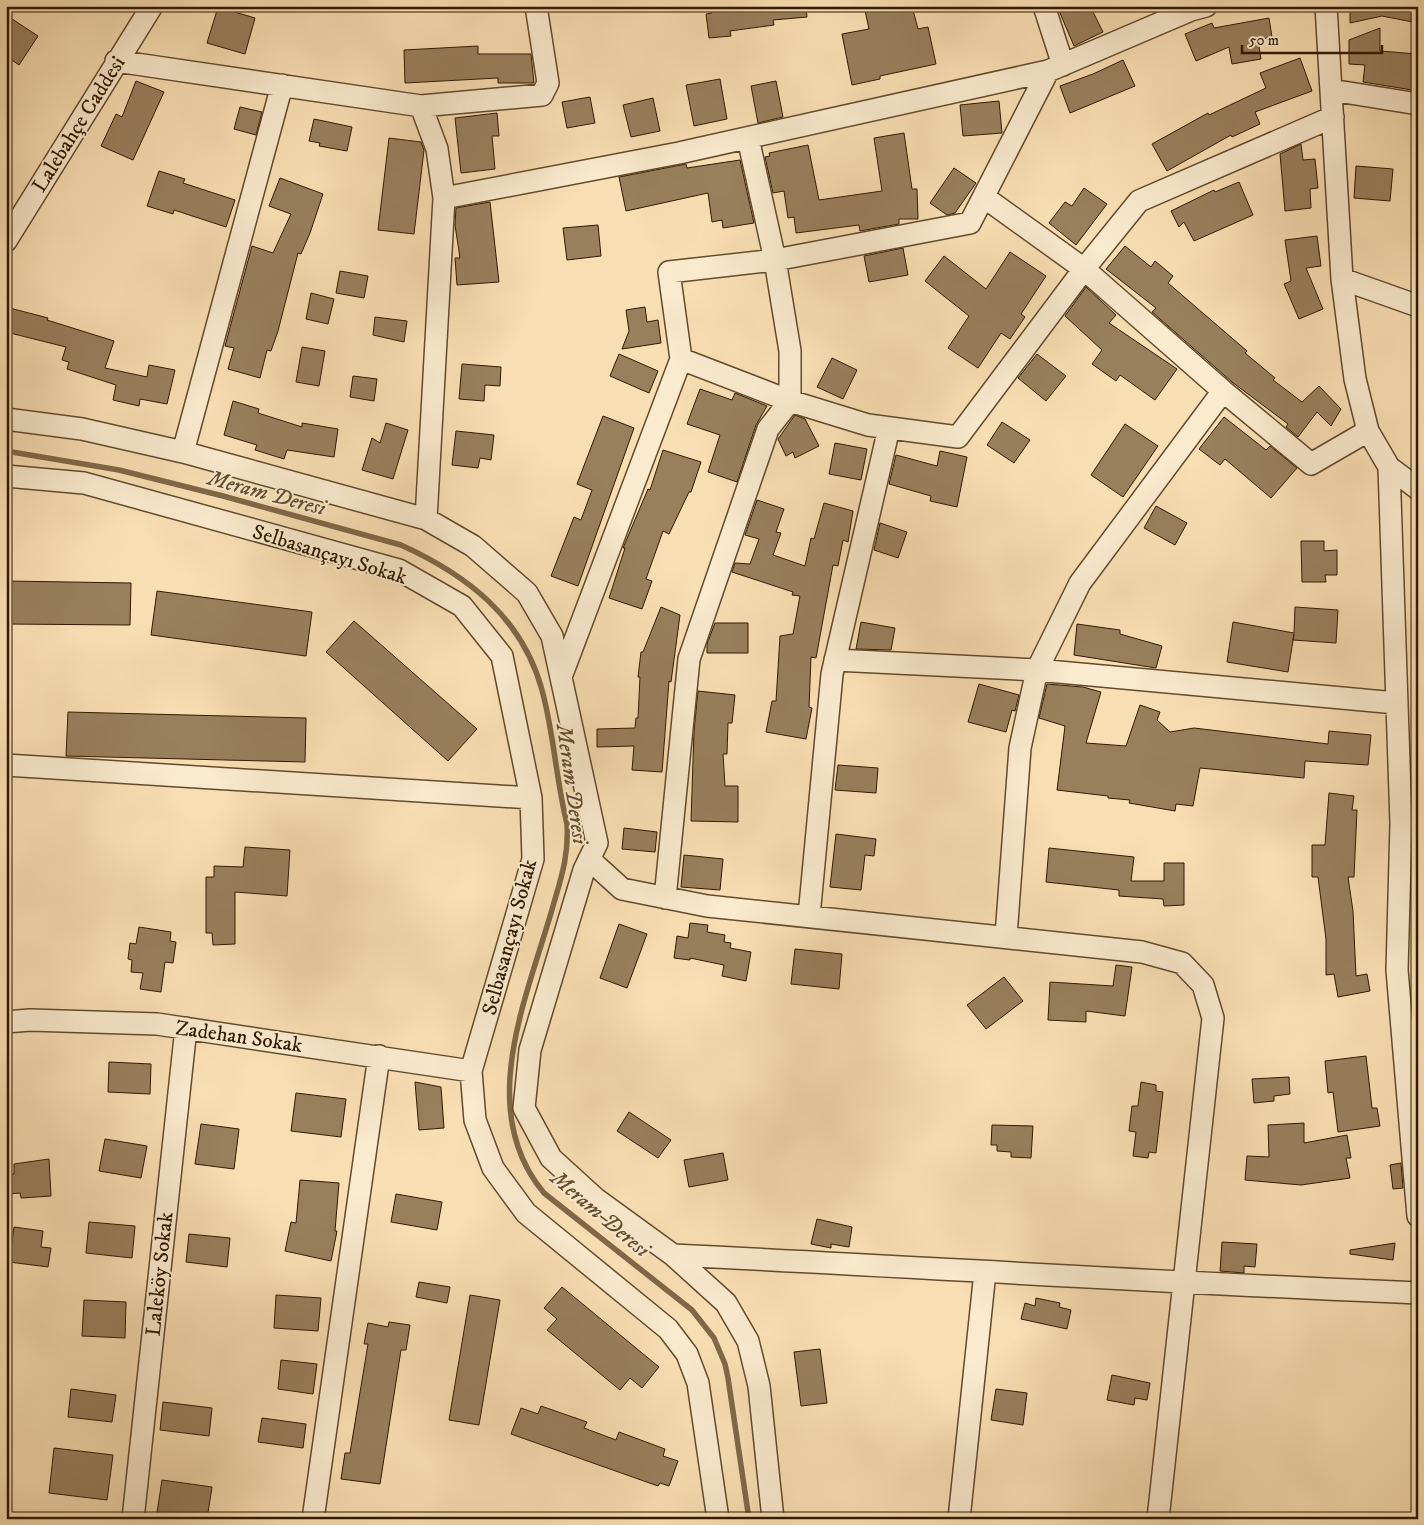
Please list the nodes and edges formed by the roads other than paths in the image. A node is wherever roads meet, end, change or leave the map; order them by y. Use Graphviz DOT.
graph roads {
  1 [pos="152,6"];
  2 [pos="536,6"];
  3 [pos="1044,6"];
  4 [pos="1206,6"];
  5 [pos="1326,6"];
  6 [pos="116,61"];
  7 [pos="1056,68"];
  8 [pos="282,85"];
  9 [pos="1331,90"];
  10 [pos="1418,104"];
  11 [pos="421,106"];
  12 [pos="1333,117"];
  13 [pos="748,138"];
  14 [pos="984,197"];
  15 [pos="444,198"];
  16 [pos="6,242"];
  17 [pos="775,260"];
  18 [pos="1084,269"];
  19 [pos="1342,279"];
  20 [pos="1418,306"];
  21 [pos="682,359"];
  22 [pos="1223,392"];
  23 [pos="790,401"];
  24 [pos="6,419"];
  25 [pos="889,428"];
  26 [pos="1368,431"];
  27 [pos="183,452"];
  28 [pos="1389,467"];
  29 [pos="6,476"];
  30 [pos="1418,489"];
  31 [pos="426,519"];
  32 [pos="835,660"];
  33 [pos="1037,670"];
  34 [pos="560,677"];
  35 [pos="1396,702"];
  36 [pos="6,765"];
  37 [pos="532,798"];
  38 [pos="1409,824"];
  39 [pos="589,859"];
  40 [pos="665,898"];
  41 [pos="809,916"];
  42 [pos="1006,936"];
  43 [pos="6,1022"];
  44 [pos="186,1028"];
  45 [pos="379,1056"];
  46 [pos="471,1071"];
  47 [pos="1412,1093"];
  48 [pos="1418,1216"];
  49 [pos="673,1255"];
  50 [pos="985,1272"];
  51 [pos="1184,1284"];
  52 [pos="1418,1293"];
  53 [pos="133,1519"];
  54 [pos="313,1519"];
  55 [pos="718,1519"];
  56 [pos="773,1519"];
  57 [pos="959,1519"];
  58 [pos="1158,1519"];
  1 -- 6 [label="street, Lalebahçe Caddesi"];
  2 -- 11 [label="street"];
  3 -- 7 [label="street"];
  4 -- 7 [label="street"];
  5 -- 9 [label="street"];
  6 -- 8 [label="street"];
  6 -- 16 [label="street, Lalebahçe Caddesi"];
  7 -- 13 [label="street"];
  7 -- 14 [label="street"];
  8 -- 11 [label="street"];
  8 -- 27 [label="street"];
  9 -- 10 [label="street"];
  9 -- 12 [label="street"];
  11 -- 15 [label="street"];
  12 -- 18 [label="street"];
  12 -- 19 [label="street"];
  13 -- 15 [label="street"];
  13 -- 17 [label="street"];
  14 -- 17 [label="street"];
  14 -- 18 [label="street"];
  15 -- 31 [label="street"];
  17 -- 21 [label="street"];
  17 -- 23 [label="street"];
  18 -- 22 [label="street"];
  18 -- 25 [label="street"];
  19 -- 20 [label="street"];
  19 -- 26 [label="street"];
  21 -- 23 [label="street"];
  21 -- 34 [label="street"];
  22 -- 26 [label="street"];
  22 -- 33 [label="street"];
  23 -- 25 [label="street"];
  23 -- 40 [label="street"];
  24 -- 27 [label="street"];
  25 -- 32 [label="street"];
  26 -- 28 [label="street"];
  27 -- 31 [label="street"];
  28 -- 30 [label="street"];
  28 -- 35 [label="street"];
  29 -- 37 [label="street, Selbasançayı Sokak"];
  31 -- 34 [label="street"];
  32 -- 33 [label="street"];
  32 -- 41 [label="street"];
  33 -- 35 [label="street"];
  33 -- 42 [label="street"];
  34 -- 39 [label="street"];
  35 -- 38 [label="street"];
  36 -- 37 [label="street"];
  37 -- 46 [label="street, Selbasançayı Sokak"];
  38 -- 47 [label="street"];
  39 -- 40 [label="street"];
  39 -- 49 [label="street"];
  40 -- 41 [label="street"];
  41 -- 42 [label="street"];
  42 -- 51 [label="street"];
  43 -- 44 [label="street, Zadehan Sokak"];
  44 -- 45 [label="street, Zadehan Sokak"];
  44 -- 53 [label="street, Laleköy Sokak"];
  45 -- 46 [label="street, Zadehan Sokak"];
  45 -- 54 [label="street"];
  46 -- 55 [label="street, Selbasançayı Sokak"];
  47 -- 48 [label="street"];
  49 -- 50 [label="street"];
  49 -- 56 [label="street"];
  50 -- 51 [label="street"];
  50 -- 57 [label="street"];
  51 -- 52 [label="street"];
  51 -- 58 [label="street"];
}
